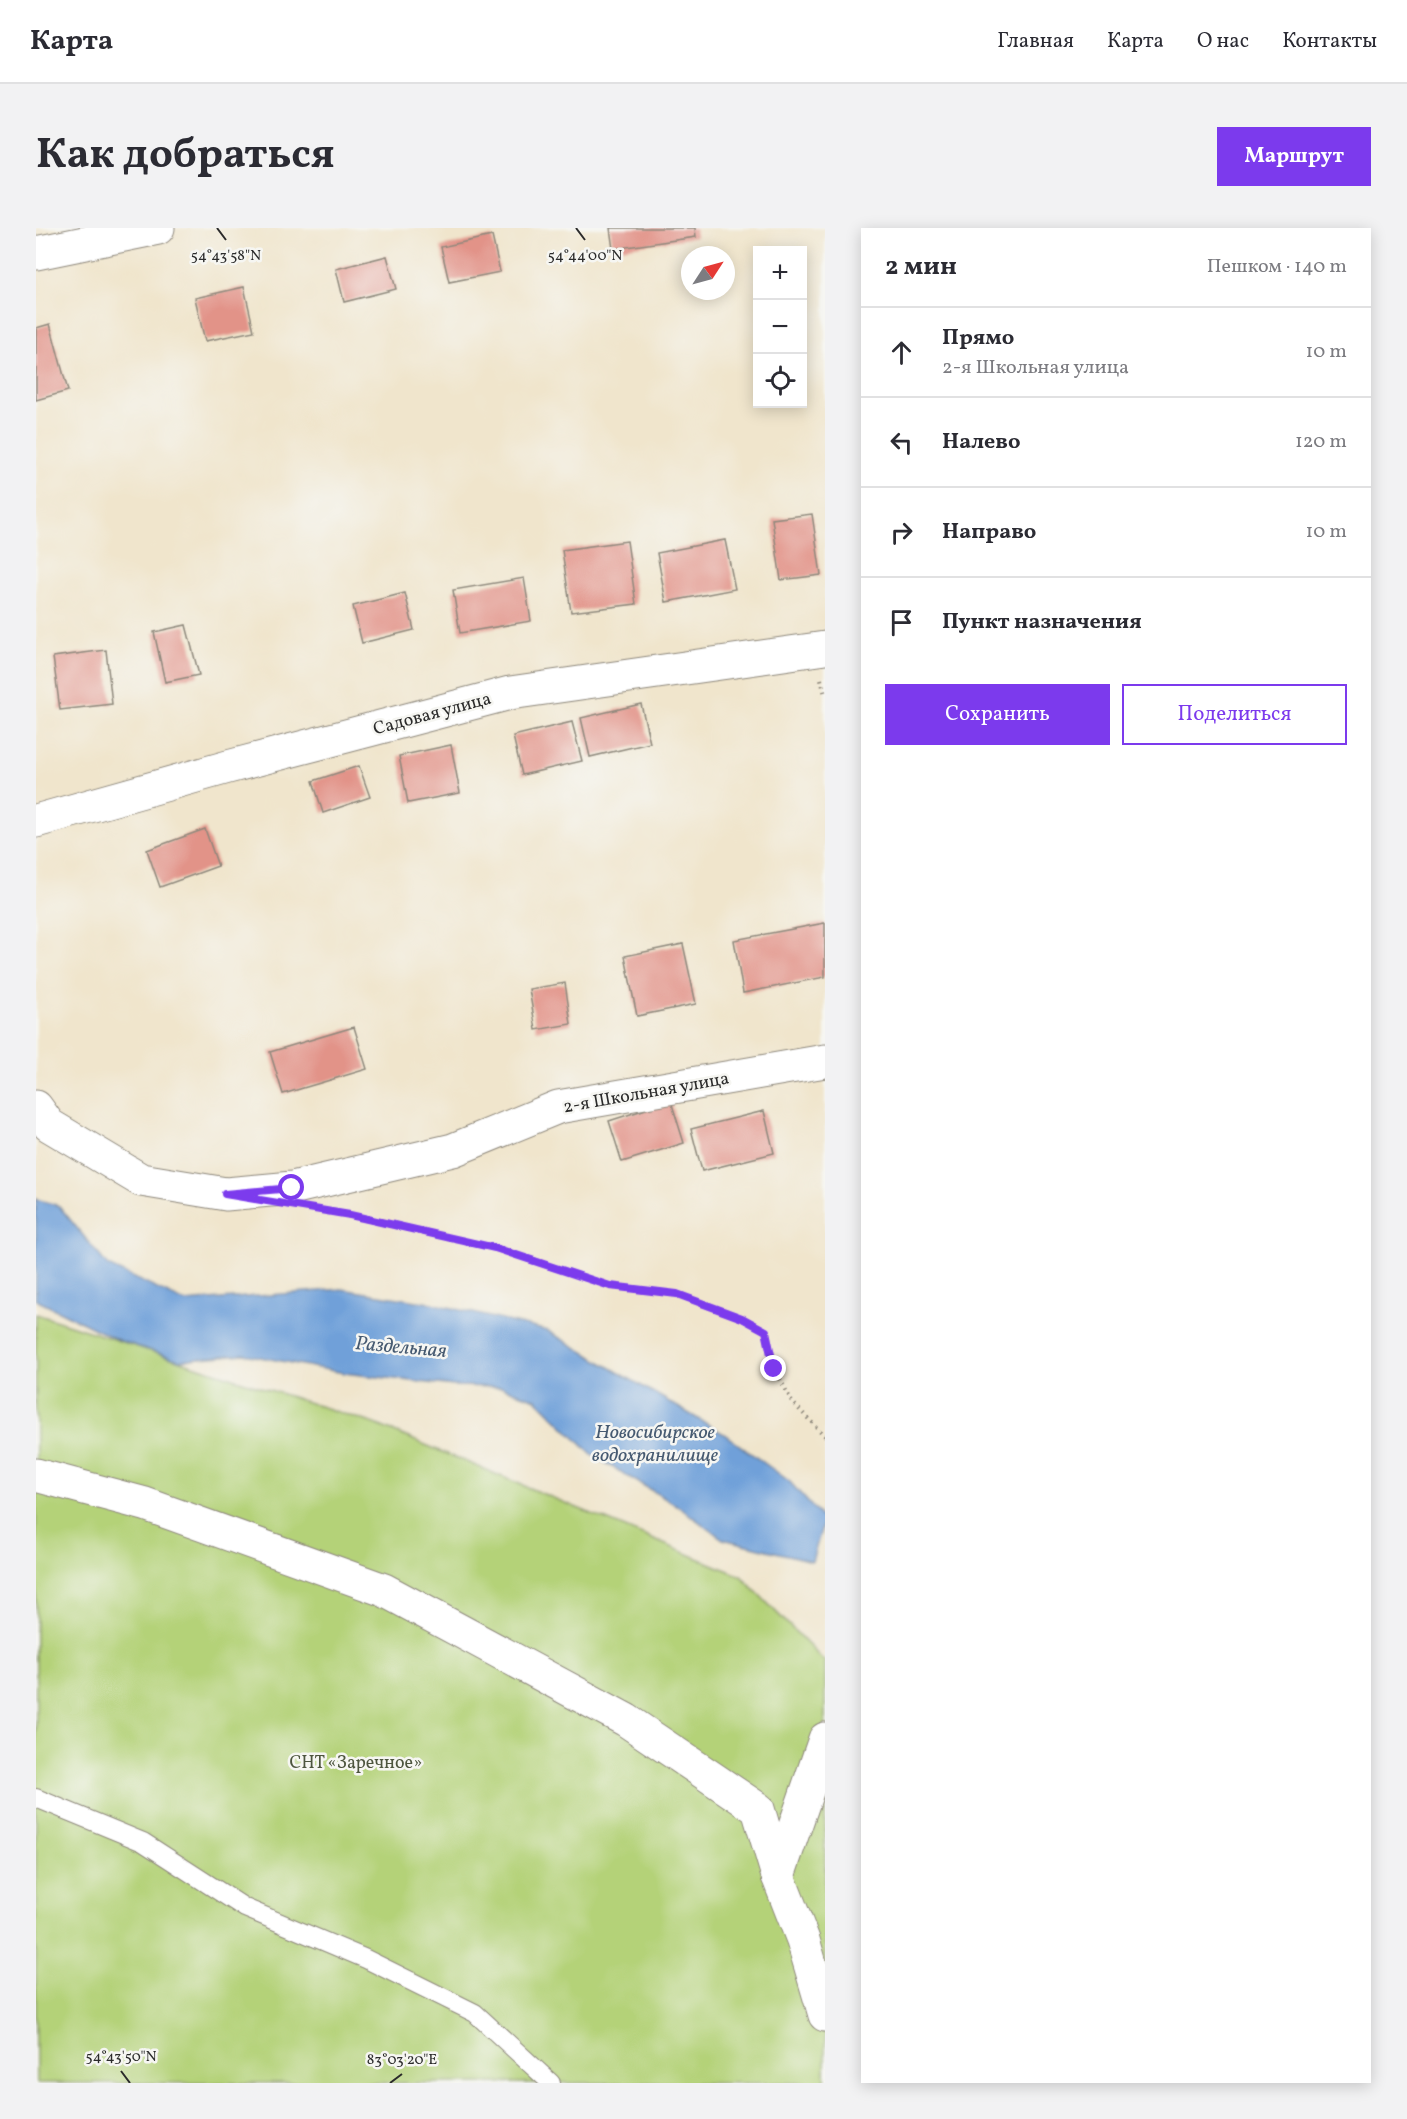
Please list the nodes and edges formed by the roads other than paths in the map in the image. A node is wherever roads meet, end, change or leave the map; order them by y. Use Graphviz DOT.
graph roads {
  1 [pos="158,228"];
  2 [pos="36,253"];
  3 [pos="825,648"];
  4 [pos="42,819"];
  5 [pos="825,1061"];
  6 [pos="36,1107"];
  7 [pos="36,1476"];
  8 [pos="825,1739"];
  9 [pos="36,1798"];
  10 [pos="777,1876"];
  11 [pos="825,2015"];
  12 [pos="551,2083"];
  1 -- 2 [label="street"];
  3 -- 4 [label="street, Садовая улица"];
  5 -- 6 [label="street, 2-я Школьная улица"];
  7 -- 10 [label="street"];
  8 -- 10 [label="street"];
  9 -- 12 [label="lane"];
  10 -- 11 [label="street"];
}
